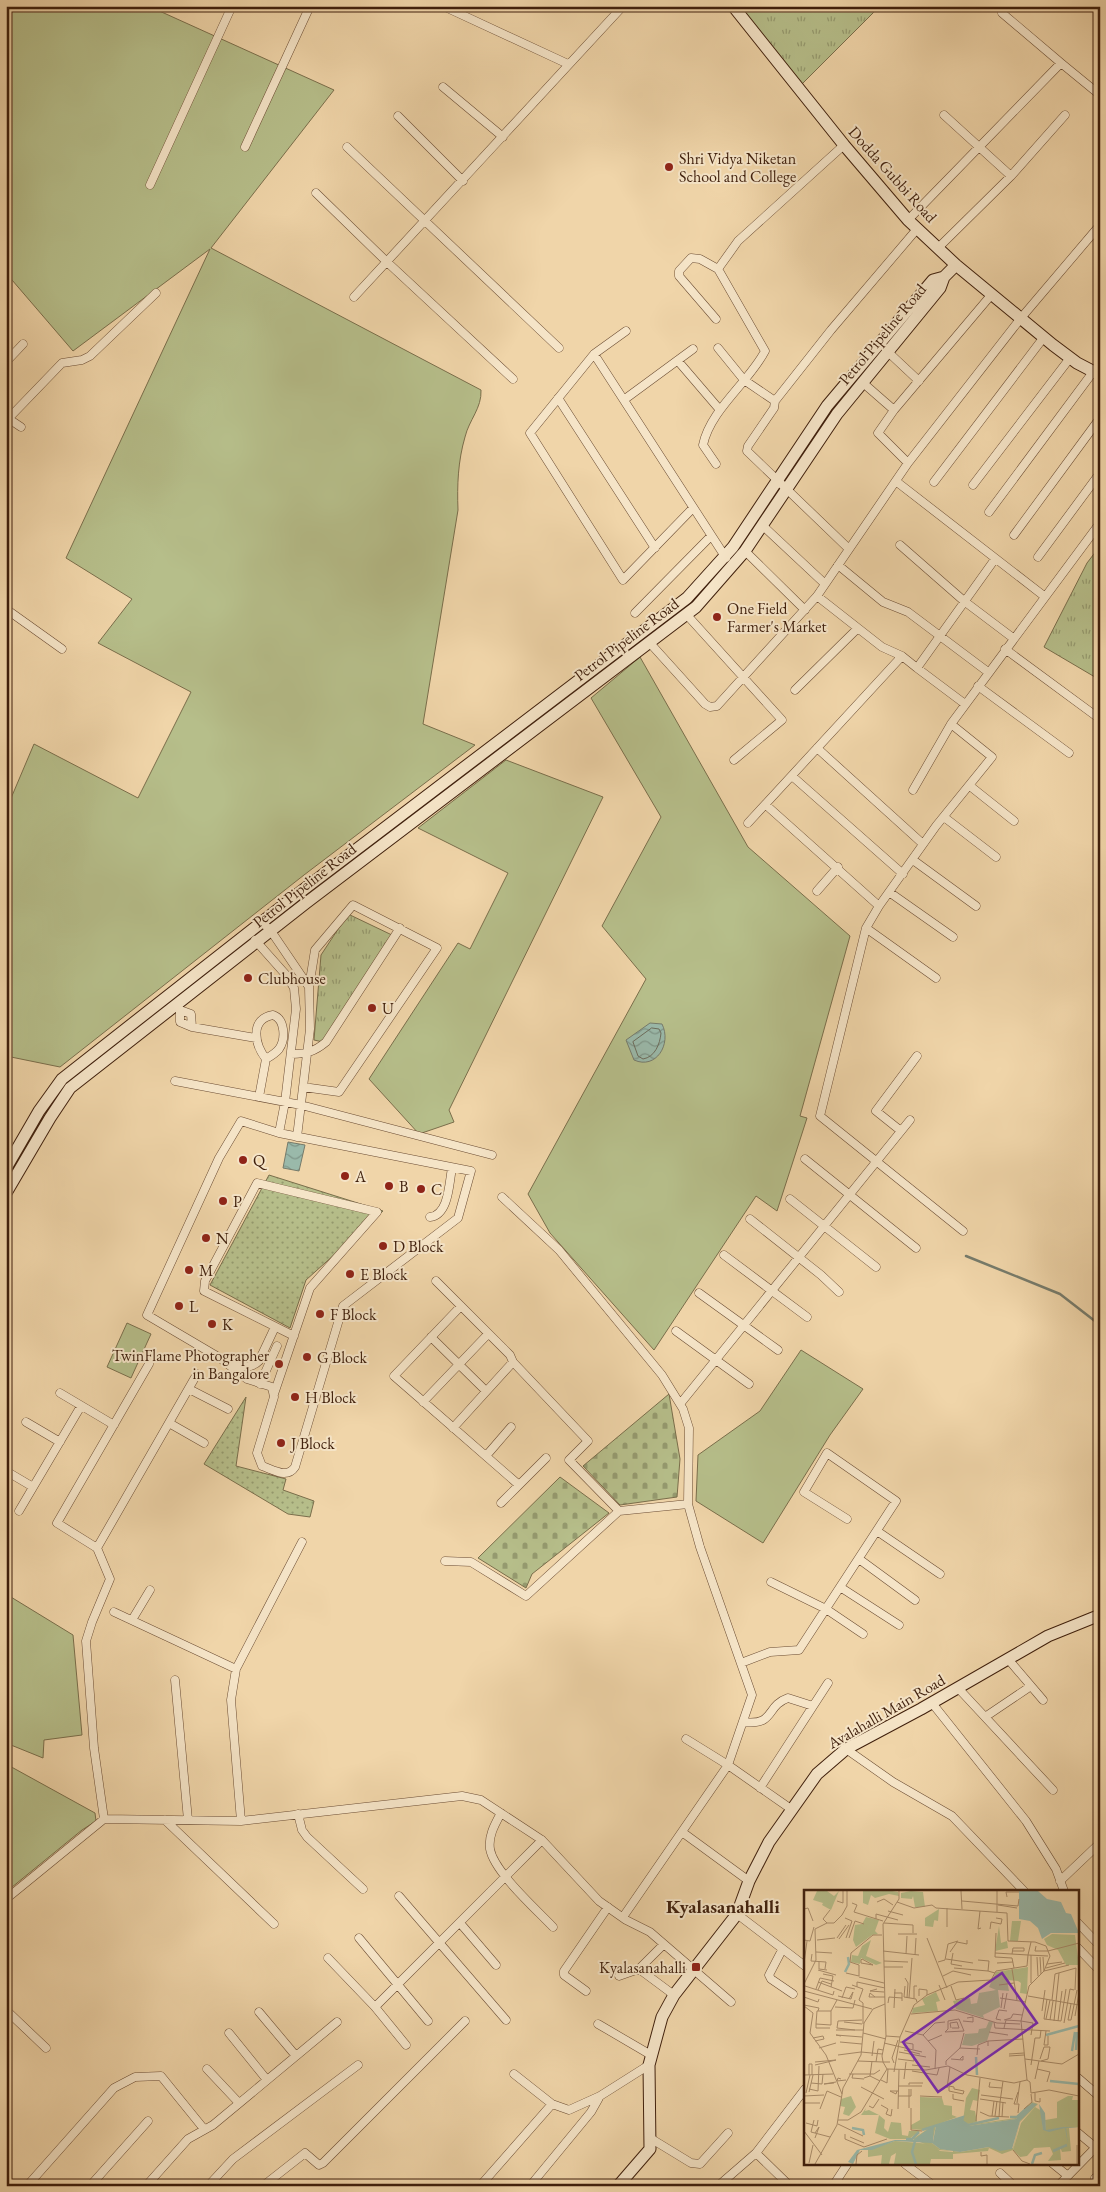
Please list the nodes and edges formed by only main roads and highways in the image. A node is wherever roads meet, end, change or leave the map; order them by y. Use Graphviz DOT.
graph roads {
  1 [pos="733,6"];
  2 [pos="956,265"];
  3 [pos="944,277"];
  4 [pos="872,352"];
  5 [pos="884,356"];
  6 [pos="1097,374"];
  7 [pos="448,780"];
  8 [pos="454,790"];
  9 [pos="6,1168"];
  10 [pos="6,1194"];
  11 [pos="1100,1616"];
  12 [pos="618,2186"];
  1 -- 2 [label="main road, Dodda Gubbi Road"];
  2 -- 3 [label="main road"];
  2 -- 6 [label="main road, Dodda Gubbi Road"];
  3 -- 4 [label="main road, Petrol Pipeline Road"];
  3 -- 5 [label="main road, Petrol Pipeline Road"];
  4 -- 5 [label="main road"];
  4 -- 7 [label="main road, Petrol Pipeline Road"];
  5 -- 8 [label="main road, Petrol Pipeline Road"];
  7 -- 8 [label="main road"];
  7 -- 9 [label="main road, Petrol Pipeline Road"];
  8 -- 10 [label="main road, Petrol Pipeline Road"];
  11 -- 12 [label="main road, Avalahalli Main Road"];
}
